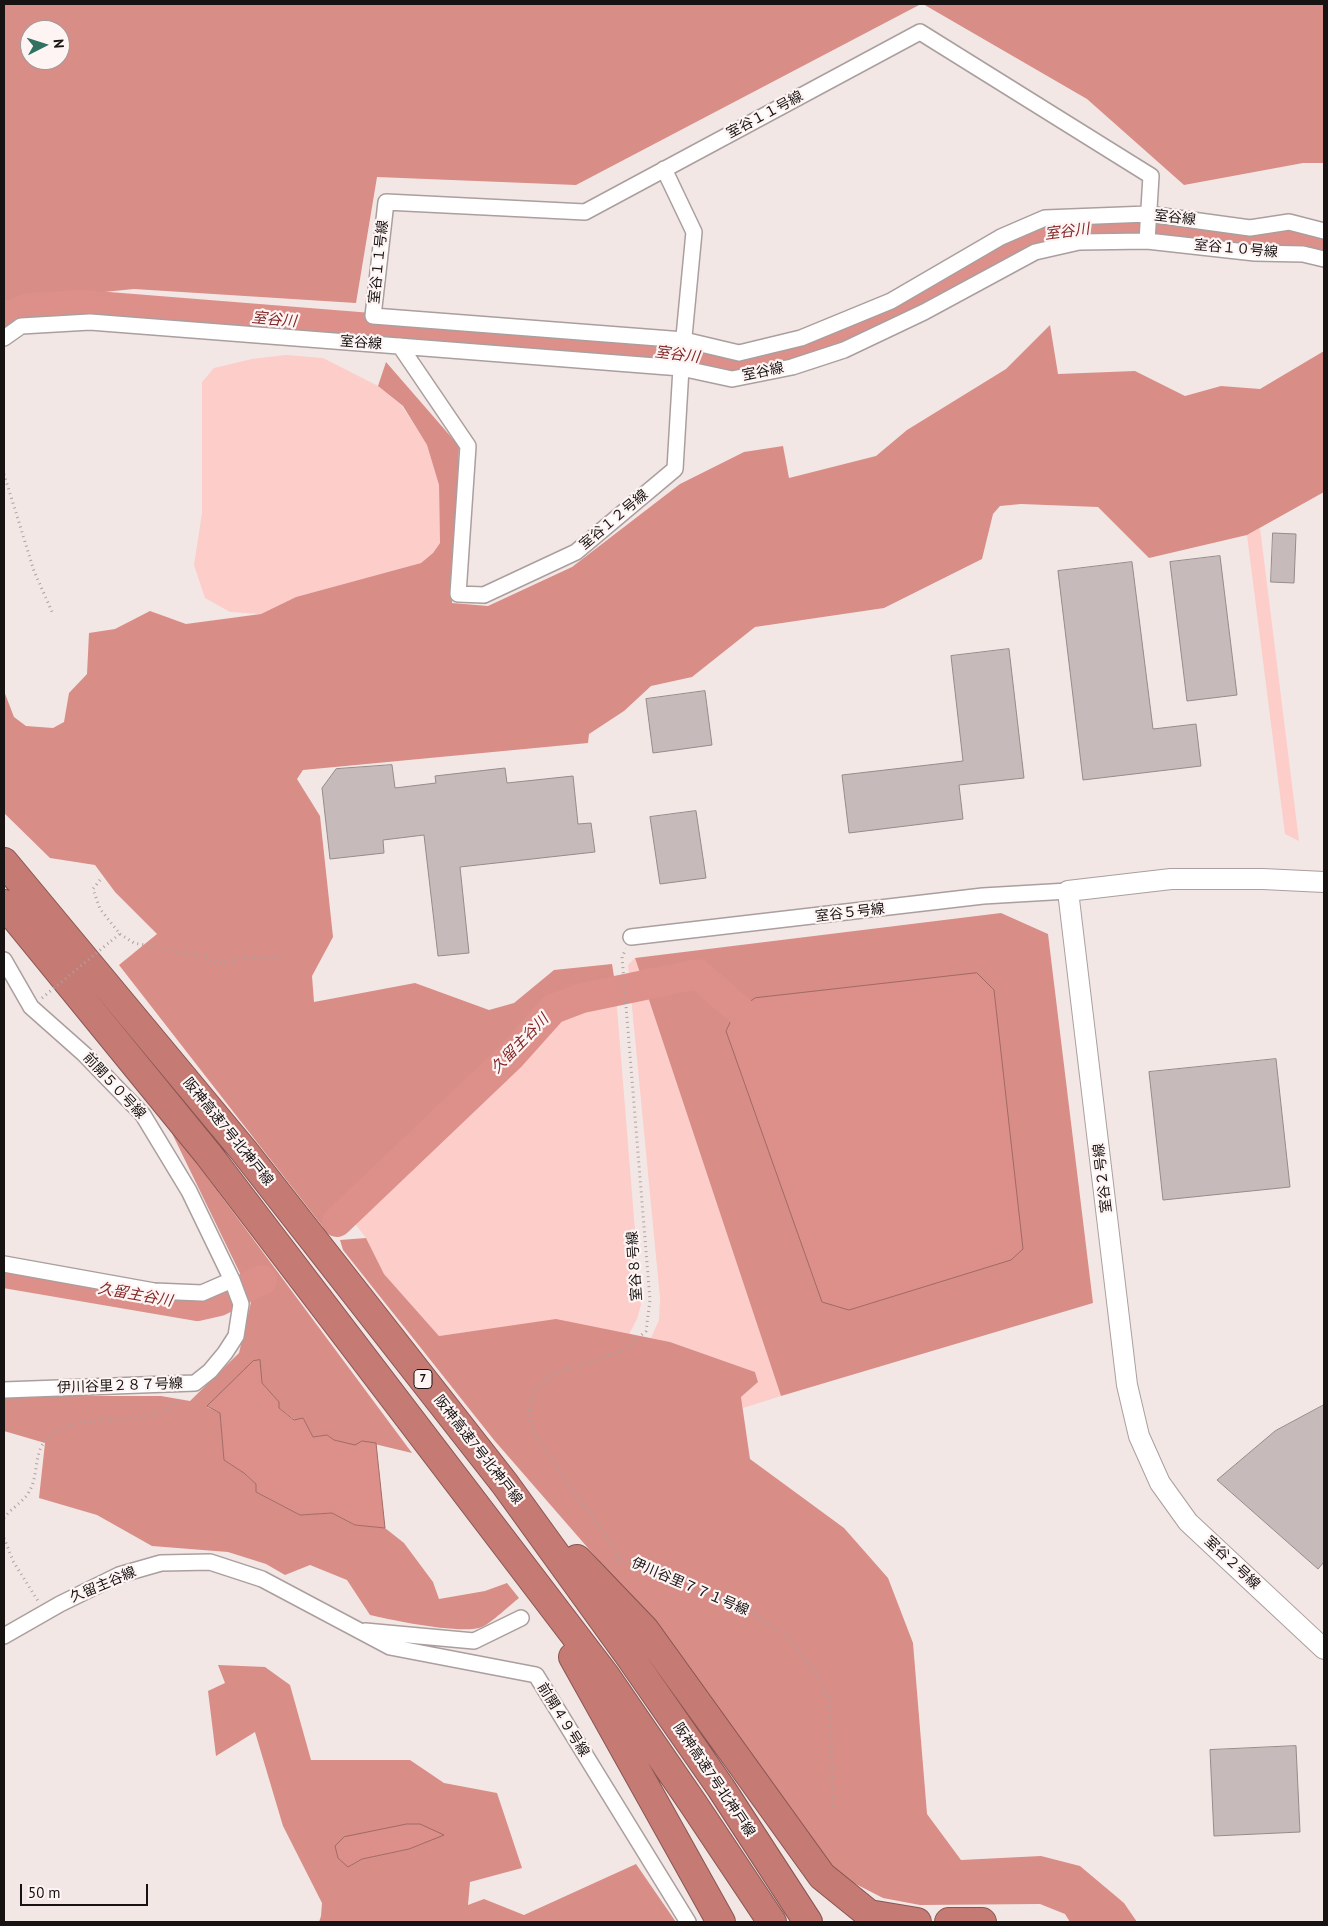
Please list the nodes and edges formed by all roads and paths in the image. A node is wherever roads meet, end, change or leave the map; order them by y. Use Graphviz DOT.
graph roads {
  1 [pos="664,169"];
  2 [pos="1148,214"];
  3 [pos="1324,231"];
  4 [pos="1147,240"];
  5 [pos="1324,259"];
  6 [pos="4,338"];
  7 [pos="684,340"];
  8 [pos="400,346"];
  9 [pos="681,368"];
  10 [pos="4,474"];
  11 [pos="52,614"];
  12 [pos="4,862"];
  13 [pos="100,880"];
  14 [pos="1324,882"];
  15 [pos="1068,891"];
  16 [pos="4,904"];
  17 [pos="120,934"];
  18 [pos="631,937"];
  19 [pos="280,958"];
  20 [pos="4,960"];
  21 [pos="42,998"];
  22 [pos="4,1264"];
  23 [pos="235,1289"];
  24 [pos="194,1383"];
  25 [pos="4,1390"];
  26 [pos="505,1484"];
  27 [pos="4,1518"];
  28 [pos="4,1538"];
  29 [pos="621,1558"];
  30 [pos="606,1564"];
  31 [pos="523,1567"];
  32 [pos="44,1612"];
  33 [pos="521,1618"];
  34 [pos="356,1630"];
  35 [pos="4,1636"];
  36 [pos="1324,1649"];
  37 [pos="833,1814"];
  38 [pos="688,1922"];
  39 [pos="721,1922"];
  40 [pos="772,1922"];
  41 [pos="808,1922"];
  42 [pos="918,1922"];
  43 [pos="949,1922"];
  44 [pos="982,1922"];
  1 -- 2 [label="street, 室谷１１号線"];
  1 -- 7 [label="street, 室谷１２号線"];
  1 -- 7 [label="street, 室谷１１号線"];
  2 -- 3 [label="street, 室谷線"];
  2 -- 4 [label="street, 室谷線"];
  2 -- 7 [label="street, 室谷１１号線"];
  4 -- 5 [label="street, 室谷１０号線"];
  4 -- 9 [label="street, 室谷線"];
  6 -- 8 [label="street, 室谷線"];
  7 -- 9 [label="street, 室谷１２号線"];
  8 -- 9 [label="street, 室谷線"];
  8 -- 9 [label="street, 室谷１２号線"];
  10 -- 11 [label="path"];
  12 -- 26 [label="highway, 阪神高速7号北神戸線 / 7"];
  13 -- 17 [label="path"];
  14 -- 15 [label="street"];
  15 -- 18 [label="street, 室谷５号線"];
  15 -- 36 [label="street, 室谷２号線"];
  16 -- 31 [label="highway"];
  17 -- 19 [label="path"];
  17 -- 21 [label="path, bridge"];
  18 -- 29 [label="path, 室谷８号線"];
  20 -- 23 [label="street, 前開５０号線"];
  22 -- 23 [label="street"];
  23 -- 24 [label="street, 伊川谷里２８７号線"];
  24 -- 25 [label="street, 伊川谷里２８７号線"];
  24 -- 27 [label="path"];
  26 -- 41 [label="highway, 阪神高速7号北神戸線 / 7"];
  26 -- 42 [label="highway"];
  28 -- 32 [label="path"];
  29 -- 30 [label="path, 伊川谷里７７１号線"];
  29 -- 37 [label="path, 伊川谷里７７１号線"];
  31 -- 39 [label="highway"];
  31 -- 40 [label="highway"];
  32 -- 34 [label="street, 久留主谷線"];
  32 -- 35 [label="street, 久留主谷線"];
  33 -- 34 [label="street"];
  34 -- 38 [label="street, 前開４９号線"];
  43 -- 44 [label="highway"];
}
